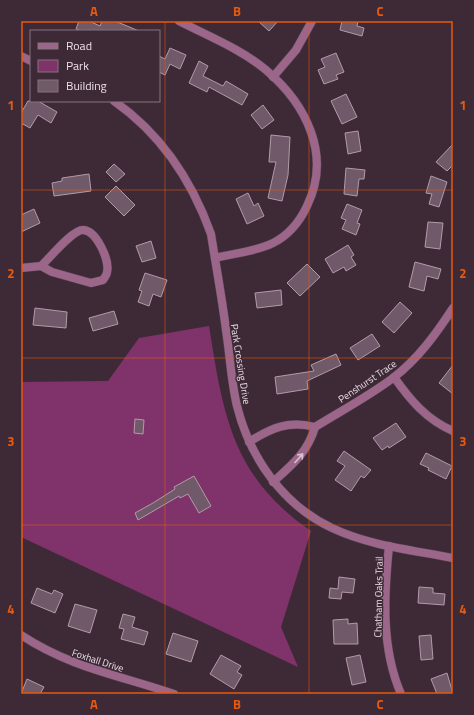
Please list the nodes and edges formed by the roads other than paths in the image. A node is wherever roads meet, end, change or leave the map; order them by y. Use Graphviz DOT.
graph roads {
  1 [pos="179,21"];
  2 [pos="312,21"];
  3 [pos="21,56"];
  4 [pos="30,60"];
  5 [pos="273,78"];
  6 [pos="115,102"];
  7 [pos="215,258"];
  8 [pos="41,266"];
  9 [pos="21,268"];
  10 [pos="453,308"];
  11 [pos="394,377"];
  12 [pos="315,427"];
  13 [pos="453,431"];
  14 [pos="249,442"];
  15 [pos="273,482"];
  16 [pos="389,546"];
  17 [pos="453,558"];
  18 [pos="21,635"];
  19 [pos="174,694"];
  20 [pos="401,694"];
  1 -- 5 [label="street"];
  2 -- 5 [label="street"];
  3 -- 4 [label="street"];
  5 -- 7 [label="street"];
  6 -- 7 [label="street, Park Crossing Drive"];
  7 -- 14 [label="street, Park Crossing Drive"];
  8 -- 8 [label="street"];
  8 -- 9 [label="street"];
  10 -- 11 [label="street, Penshurst Trace"];
  11 -- 12 [label="street, Penshurst Trace"];
  11 -- 13 [label="street"];
  12 -- 14 [label="street"];
  15 -- 12 [label="street, one-way"];
  14 -- 15 [label="street, Park Crossing Drive"];
  15 -- 16 [label="street, Park Crossing Drive"];
  16 -- 17 [label="street, Park Crossing Drive"];
  16 -- 20 [label="street, Chatham Oaks Trail"];
  18 -- 19 [label="street, Foxhall Drive"];
}
